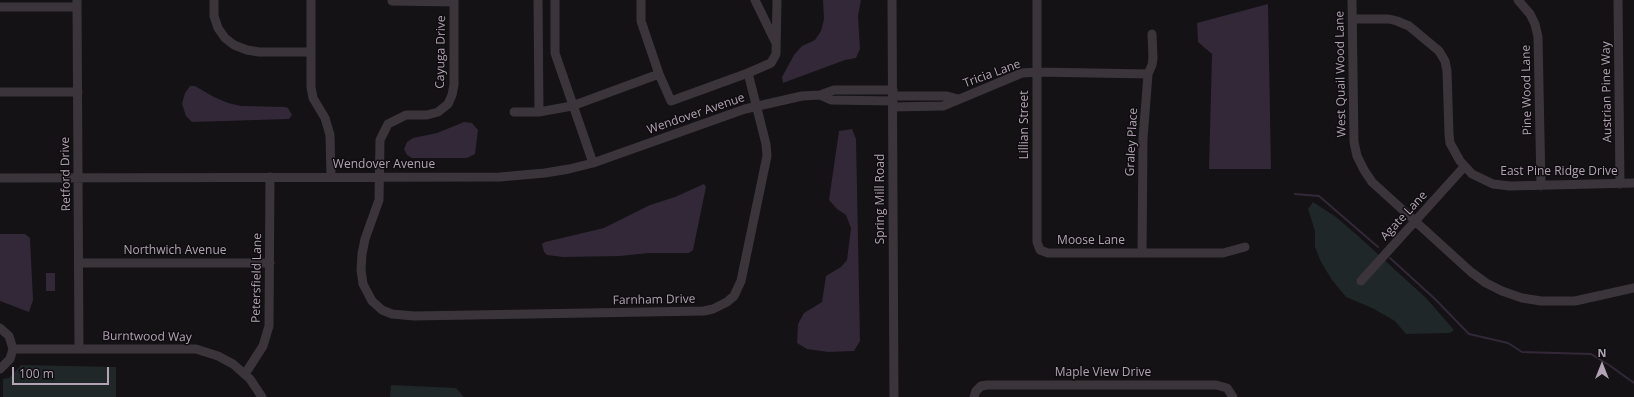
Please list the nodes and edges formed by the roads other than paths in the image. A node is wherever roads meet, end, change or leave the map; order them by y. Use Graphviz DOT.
graph roads {
  1 [pos="214,0"];
  2 [pos="311,0"];
  3 [pos="538,0"];
  4 [pos="555,0"];
  5 [pos="641,0"];
  6 [pos="755,0"];
  7 [pos="777,0"];
  8 [pos="892,0"];
  9 [pos="1037,0"];
  10 [pos="1352,0"];
  11 [pos="1618,0"];
  12 [pos="392,1"];
  13 [pos="454,1"];
  14 [pos="1524,2"];
  15 [pos="77,3"];
  16 [pos="0,7"];
  17 [pos="1353,19"];
  18 [pos="1152,34"];
  19 [pos="776,42"];
  20 [pos="311,52"];
  21 [pos="1037,72"];
  22 [pos="748,73"];
  23 [pos="659,74"];
  24 [pos="1148,74"];
  25 [pos="0,92"];
  26 [pos="78,92"];
  27 [pos="893,98"];
  28 [pos="756,105"];
  29 [pos="572,106"];
  30 [pos="514,112"];
  31 [pos="540,112"];
  32 [pos="593,162"];
  33 [pos="1464,167"];
  34 [pos="380,176"];
  35 [pos="270,177"];
  36 [pos="331,177"];
  37 [pos="0,178"];
  38 [pos="78,178"];
  39 [pos="1634,183"];
  40 [pos="1620,184"];
  41 [pos="1541,186"];
  42 [pos="1415,221"];
  43 [pos="1245,247"];
  44 [pos="1040,250"];
  45 [pos="1142,253"];
  46 [pos="79,263"];
  47 [pos="270,263"];
  48 [pos="1361,281"];
  49 [pos="1634,288"];
  50 [pos="376,305"];
  51 [pos="0,328"];
  52 [pos="13,349"];
  53 [pos="79,349"];
  54 [pos="0,369"];
  55 [pos="246,374"];
  56 [pos="262,397"];
  57 [pos="894,397"];
  58 [pos="974,397"];
  59 [pos="1234,397"];
  1 -- 20 [label="street"];
  2 -- 20 [label="street"];
  3 -- 31 [label="street"];
  4 -- 29 [label="street"];
  5 -- 23 [label="street"];
  6 -- 19 [label="street"];
  7 -- 19 [label="street"];
  8 -- 27 [label="street, Spring Mill Road"];
  9 -- 21 [label="street, Lillian Street"];
  10 -- 17 [label="street, West Quail Wood Lane"];
  11 -- 40 [label="street, Austrian Pine Way"];
  12 -- 13 [label="street"];
  13 -- 34 [label="street, Cayuga Drive"];
  14 -- 41 [label="street, Pine Wood Lane"];
  15 -- 16 [label="street"];
  15 -- 26 [label="street, Retford Drive"];
  17 -- 33 [label="street"];
  17 -- 42 [label="street, West Quail Wood Lane"];
  18 -- 24 [label="street, Graley Place"];
  19 -- 22 [label="street"];
  20 -- 36 [label="street"];
  21 -- 24 [label="street, Tricia Lane"];
  21 -- 27 [label="street, Tricia Lane"];
  21 -- 44 [label="street, Lillian Street"];
  22 -- 23 [label="street"];
  22 -- 28 [label="street, Wendover Avenue"];
  23 -- 29 [label="street"];
  24 -- 45 [label="street, Graley Place"];
  25 -- 26 [label="street"];
  26 -- 38 [label="street, Retford Drive"];
  27 -- 28 [label="street, Wendover Avenue"];
  27 -- 57 [label="street, Spring Mill Road"];
  28 -- 32 [label="street, Wendover Avenue"];
  28 -- 50 [label="street, Farnham Drive"];
  29 -- 31 [label="street"];
  29 -- 32 [label="street"];
  30 -- 31 [label="street"];
  32 -- 34 [label="street, Wendover Avenue"];
  33 -- 41 [label="street, East Pine Ridge Drive"];
  33 -- 42 [label="street, Agate Lane"];
  34 -- 36 [label="street, Wendover Avenue"];
  34 -- 50 [label="street, Cayuga Drive"];
  35 -- 36 [label="street, Wendover Avenue"];
  35 -- 38 [label="street, Wendover Avenue"];
  35 -- 47 [label="street, Petersfield Lane"];
  37 -- 38 [label="street, Wendover Avenue"];
  38 -- 46 [label="street, Retford Drive"];
  39 -- 40 [label="street, East Pine Ridge Drive"];
  40 -- 41 [label="street, East Pine Ridge Drive"];
  42 -- 48 [label="street, Agate Lane"];
  42 -- 49 [label="street, West Quail Wood Lane"];
  43 -- 45 [label="street, Moose Lane"];
  44 -- 45 [label="street, Moose Lane"];
  46 -- 47 [label="street, Northwich Avenue"];
  46 -- 53 [label="street, Retford Drive"];
  47 -- 55 [label="street, Petersfield Lane"];
  51 -- 52 [label="street"];
  52 -- 53 [label="street, Burntwood Way"];
  52 -- 54 [label="street"];
  53 -- 55 [label="street, Burntwood Way"];
  55 -- 56 [label="street, Burntwood Way"];
  58 -- 59 [label="street, Maple View Drive"];
}
